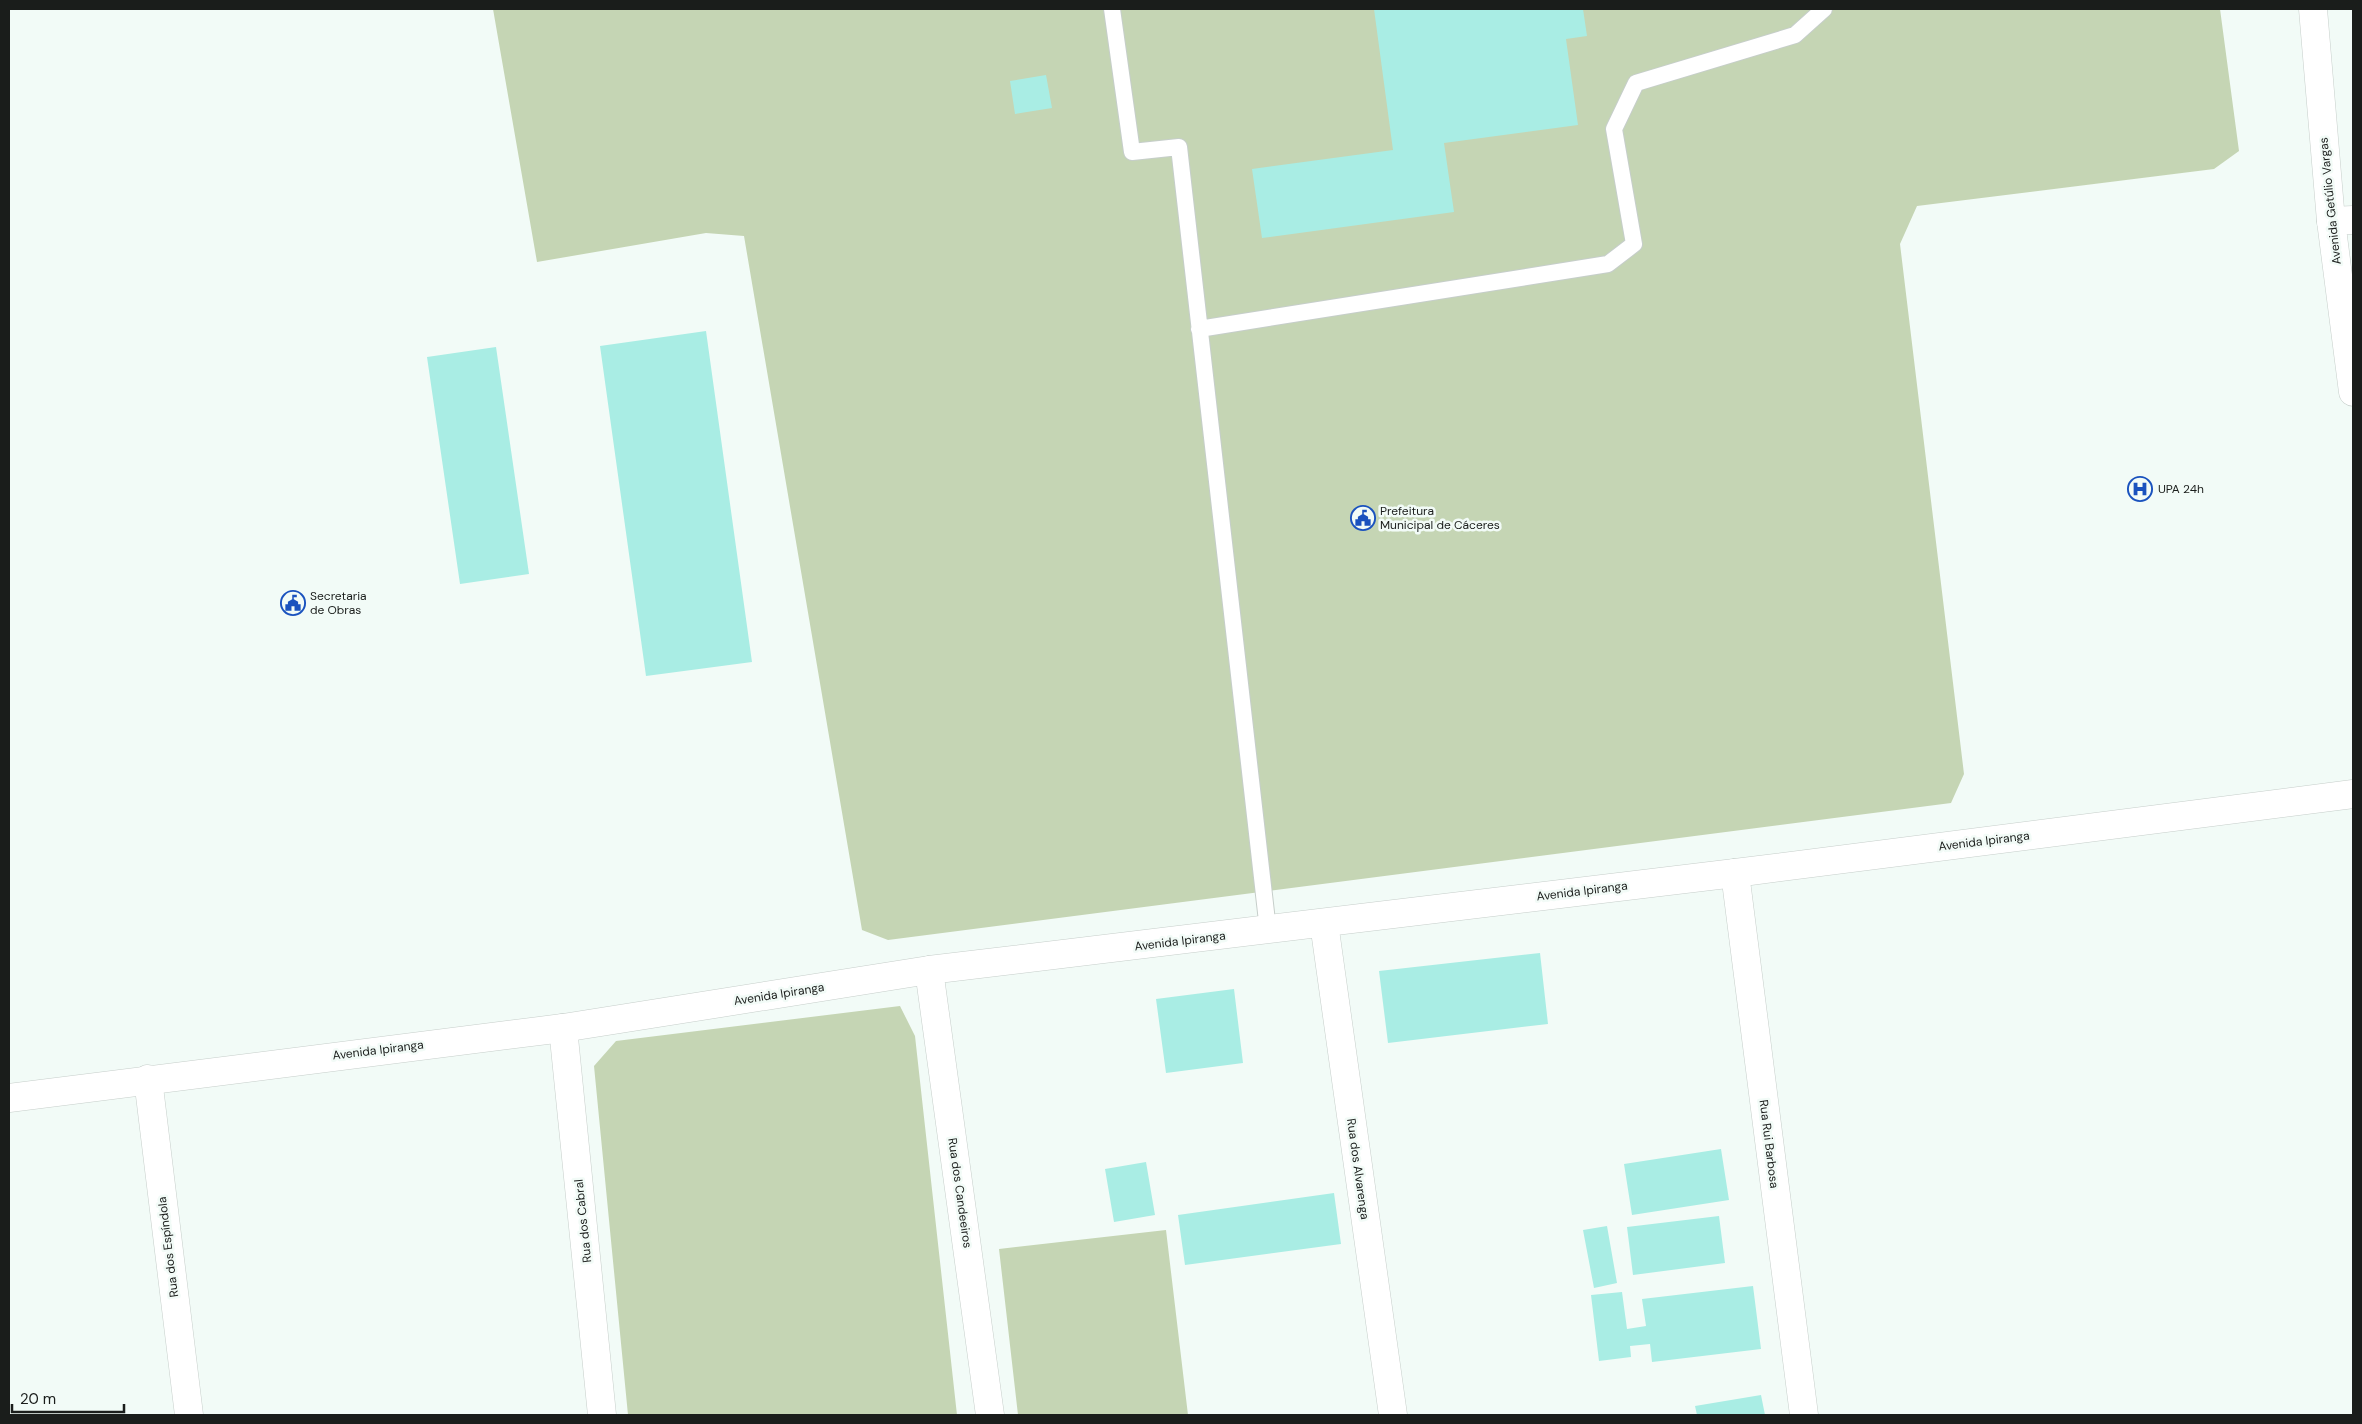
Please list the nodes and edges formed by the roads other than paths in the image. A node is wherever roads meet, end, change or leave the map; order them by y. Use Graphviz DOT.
graph roads {
  1 [pos="1112,9"];
  2 [pos="1824,9"];
  3 [pos="2313,9"];
  4 [pos="2342,221"];
  5 [pos="1199,329"];
  6 [pos="2353,392"];
  7 [pos="2353,794"];
  8 [pos="1735,873"];
  9 [pos="1324,922"];
  10 [pos="1268,930"];
  11 [pos="929,970"];
  12 [pos="563,1028"];
  13 [pos="148,1079"];
  14 [pos="9,1098"];
  15 [pos="189,1415"];
  16 [pos="602,1415"];
  17 [pos="990,1415"];
  18 [pos="1393,1415"];
  19 [pos="1804,1415"];
  1 -- 5 [label="lane"];
  2 -- 5 [label="lane"];
  3 -- 4 [label="street, Avenida Getúlio Vargas"];
  4 -- 6 [label="street, Avenida Getúlio Vargas"];
  5 -- 10 [label="lane"];
  7 -- 8 [label="street, Avenida Ipiranga"];
  8 -- 9 [label="street, Avenida Ipiranga"];
  8 -- 19 [label="street, Rua Rui Barbosa"];
  9 -- 10 [label="street, Avenida Ipiranga"];
  9 -- 18 [label="street, Rua dos Alvarenga"];
  10 -- 11 [label="street, Avenida Ipiranga"];
  11 -- 12 [label="street, Avenida Ipiranga"];
  11 -- 17 [label="street, Rua dos Candeeiros"];
  12 -- 13 [label="street, Avenida Ipiranga"];
  12 -- 16 [label="street, Rua dos Cabral"];
  13 -- 14 [label="street, Avenida Ipiranga"];
  13 -- 15 [label="street, Rua dos Espíndola"];
}
